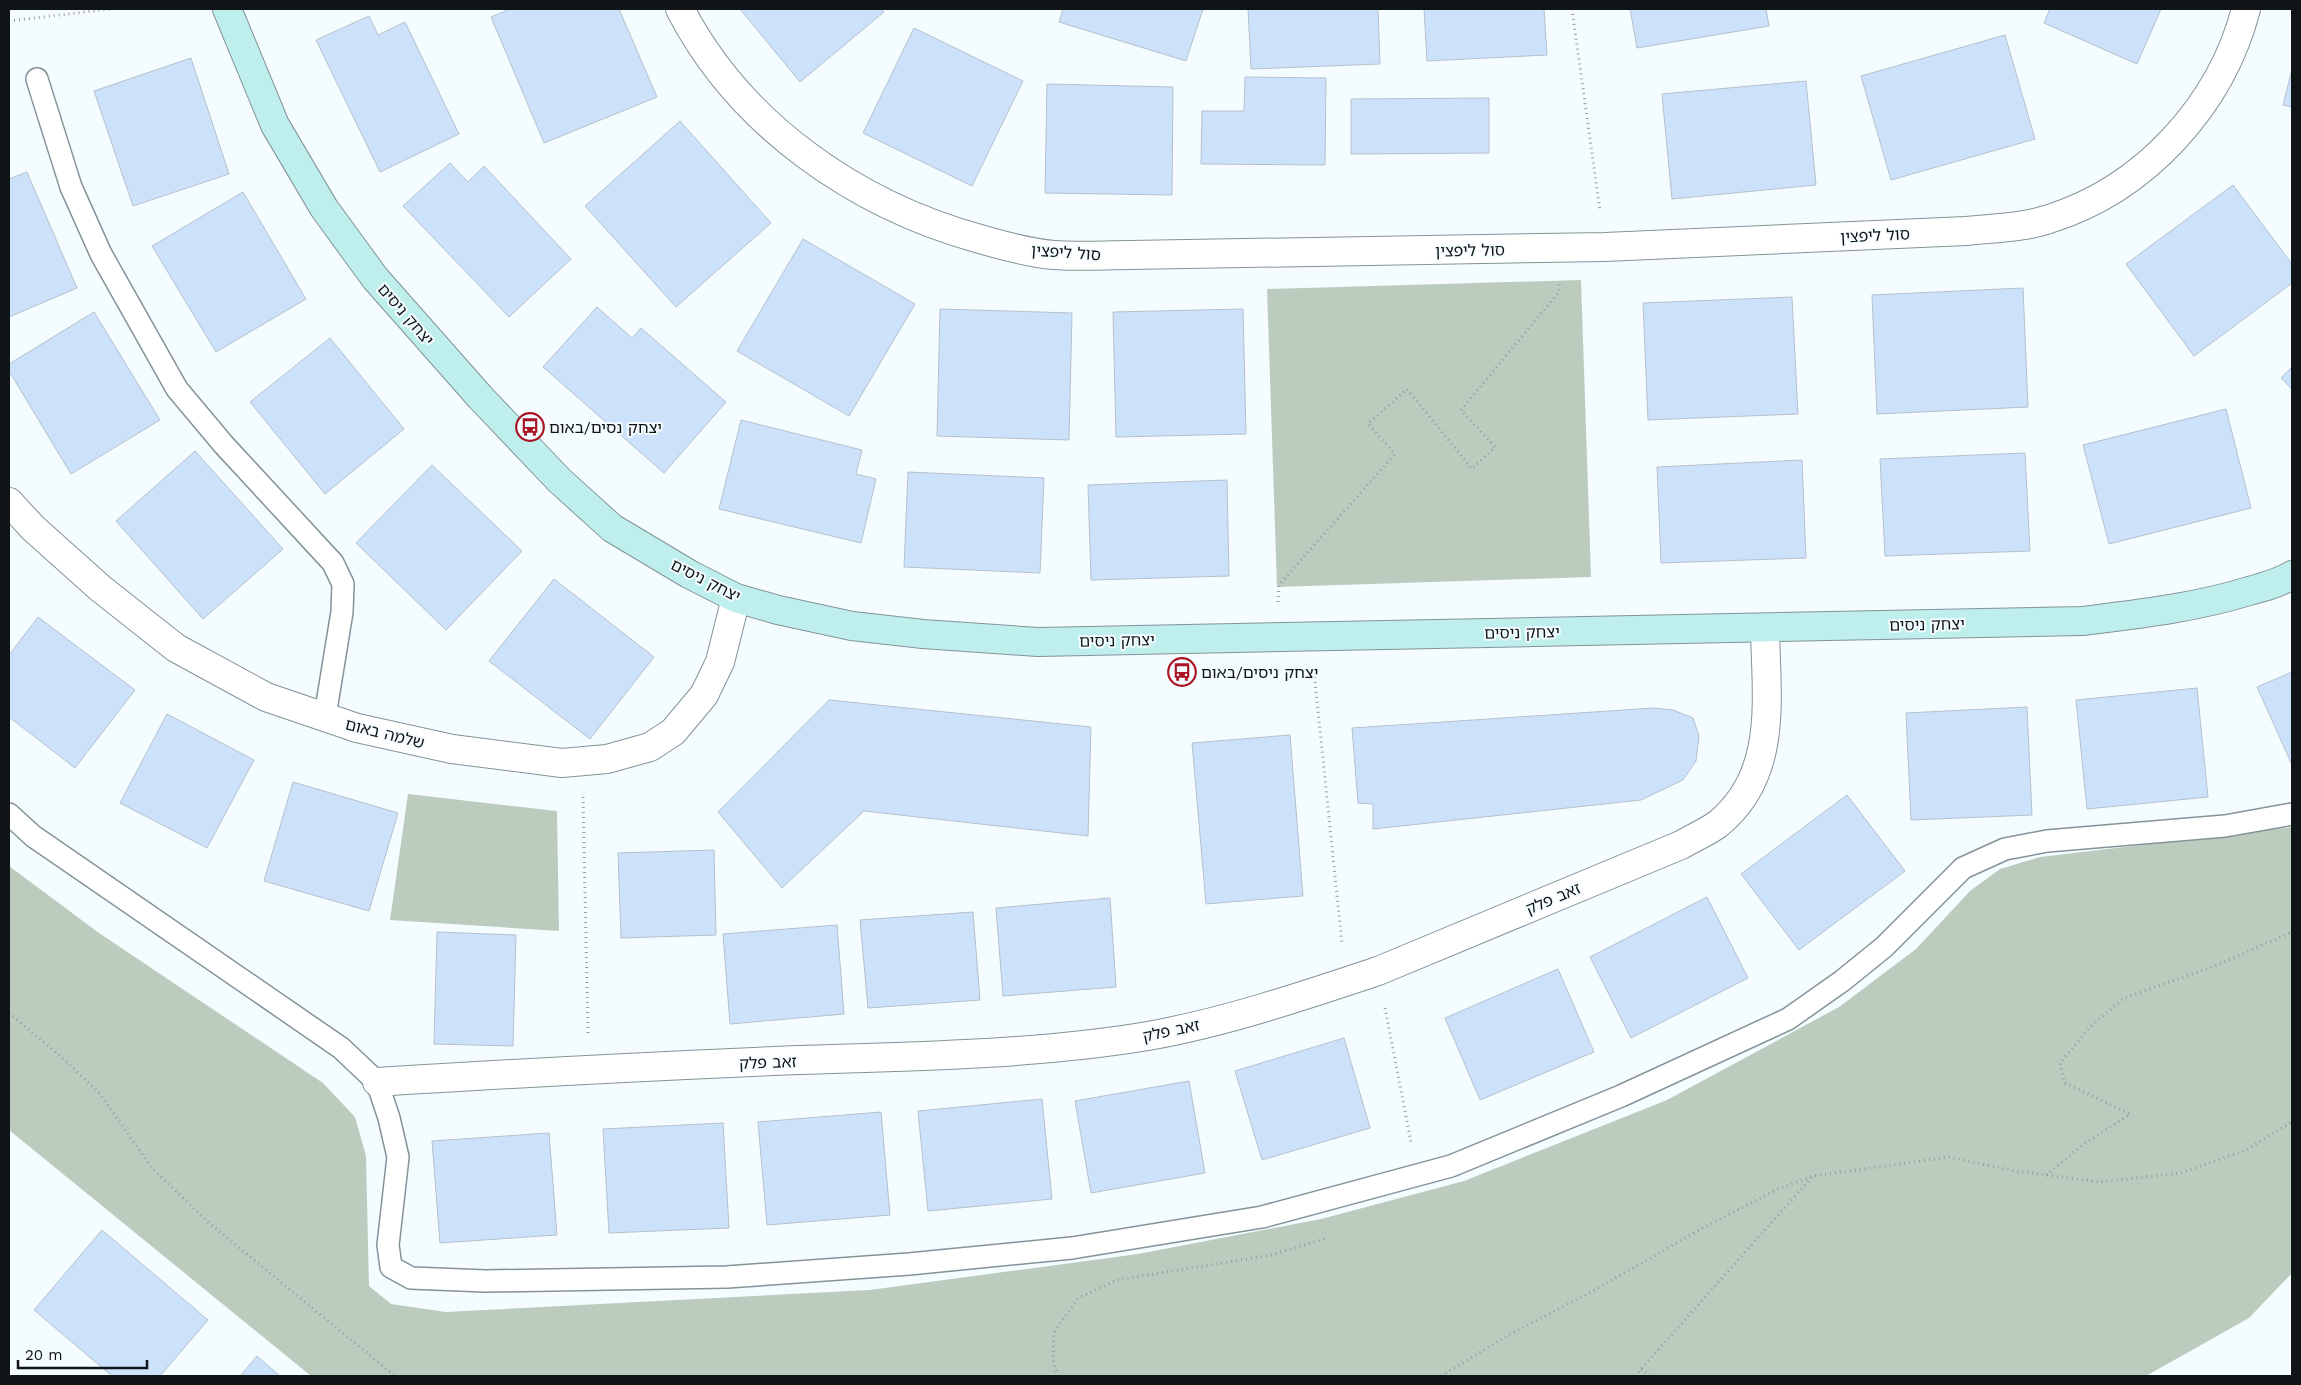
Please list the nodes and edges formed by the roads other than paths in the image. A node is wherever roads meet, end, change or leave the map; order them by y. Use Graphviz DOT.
graph roads {
  1 [pos="227,9"];
  2 [pos="680,9"];
  3 [pos="2246,9"];
  4 [pos="37,78"];
  5 [pos="9,502"];
  6 [pos="2292,575"];
  7 [pos="736,598"];
  8 [pos="1765,628"];
  9 [pos="325,716"];
  10 [pos="9,814"];
  11 [pos="2292,814"];
  12 [pos="377,1082"];
  1 -- 7 [label="street, יצחק ניסים"];
  2 -- 3 [label="street, סול ליפצין"];
  4 -- 9 [label="lane"];
  5 -- 9 [label="street, שלמה באום"];
  6 -- 8 [label="street, יצחק ניסים"];
  7 -- 8 [label="street, יצחק ניסים"];
  7 -- 9 [label="street, שלמה באום"];
  8 -- 12 [label="street, זאב פלק"];
  10 -- 12 [label="lane"];
  11 -- 12 [label="lane"];
}
